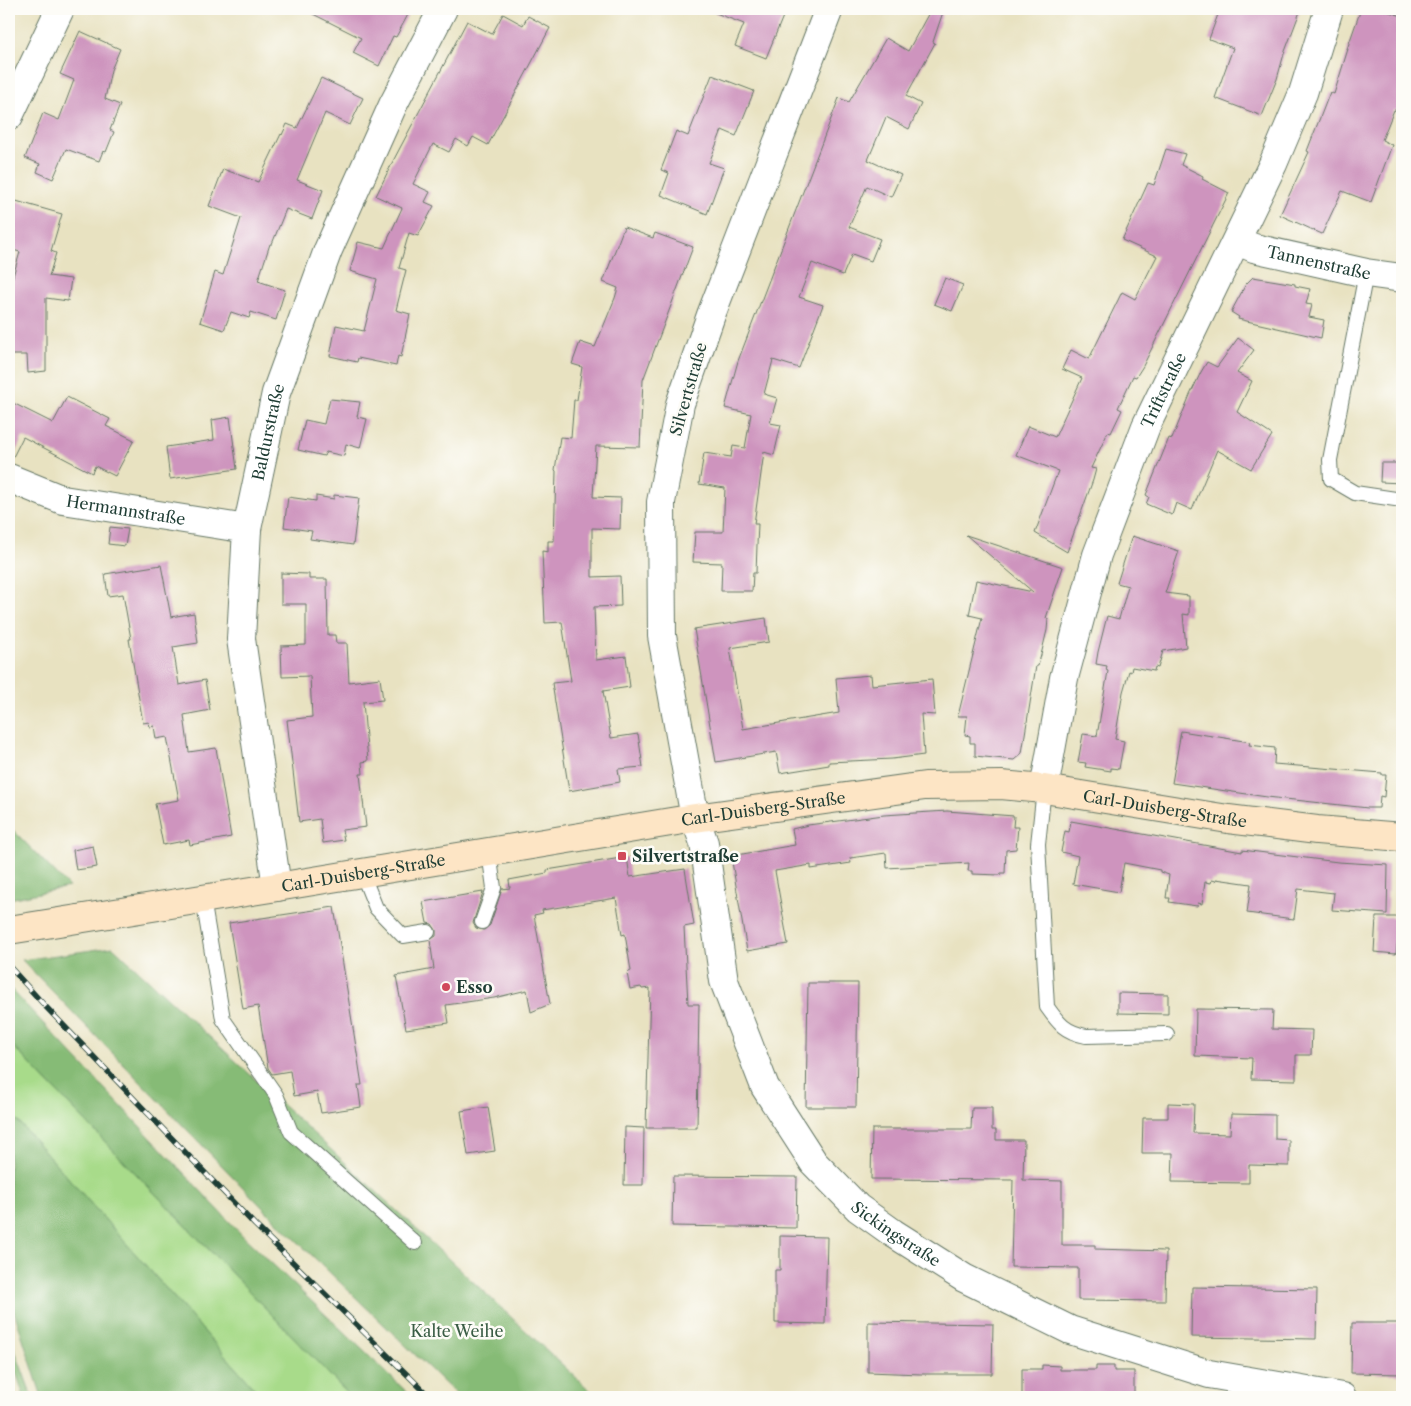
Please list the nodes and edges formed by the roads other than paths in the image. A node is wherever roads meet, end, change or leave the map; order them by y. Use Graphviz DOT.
graph roads {
  1 [pos="60,9"];
  2 [pos="443,9"];
  3 [pos="829,9"];
  4 [pos="1330,9"];
  5 [pos="9,116"];
  6 [pos="1237,241"];
  7 [pos="1366,273"];
  8 [pos="1402,278"];
  9 [pos="9,478"];
  10 [pos="1402,500"];
  11 [pos="246,528"];
  12 [pos="1044,789"];
  13 [pos="695,818"];
  14 [pos="1402,837"];
  15 [pos="489,852"];
  16 [pos="362,873"];
  17 [pos="277,887"];
  18 [pos="203,899"];
  19 [pos="482,922"];
  20 [pos="9,930"];
  21 [pos="428,932"];
  22 [pos="1167,1034"];
  23 [pos="415,1243"];
  24 [pos="1342,1397"];
  1 -- 5 [label="street"];
  2 -- 11 [label="street, Baldurstraße"];
  3 -- 13 [label="street, Silvertstraße"];
  4 -- 6 [label="street, Triftstraße"];
  6 -- 7 [label="street, Tannenstraße"];
  6 -- 12 [label="street, Triftstraße"];
  7 -- 8 [label="street, Tannenstraße"];
  7 -- 10 [label="lane"];
  9 -- 11 [label="street, Hermannstraße"];
  11 -- 17 [label="street, Baldurstraße"];
  12 -- 13 [label="main road, Carl-Duisberg-Straße"];
  12 -- 14 [label="main road, Carl-Duisberg-Straße"];
  12 -- 22 [label="lane"];
  13 -- 15 [label="main road, Carl-Duisberg-Straße"];
  13 -- 24 [label="street, Sickingstraße"];
  15 -- 16 [label="main road, Carl-Duisberg-Straße"];
  15 -- 19 [label="lane"];
  16 -- 17 [label="main road, Carl-Duisberg-Straße"];
  16 -- 21 [label="lane"];
  17 -- 18 [label="main road, Carl-Duisberg-Straße"];
  18 -- 20 [label="main road, Carl-Duisberg-Straße"];
  18 -- 23 [label="lane"];
}
